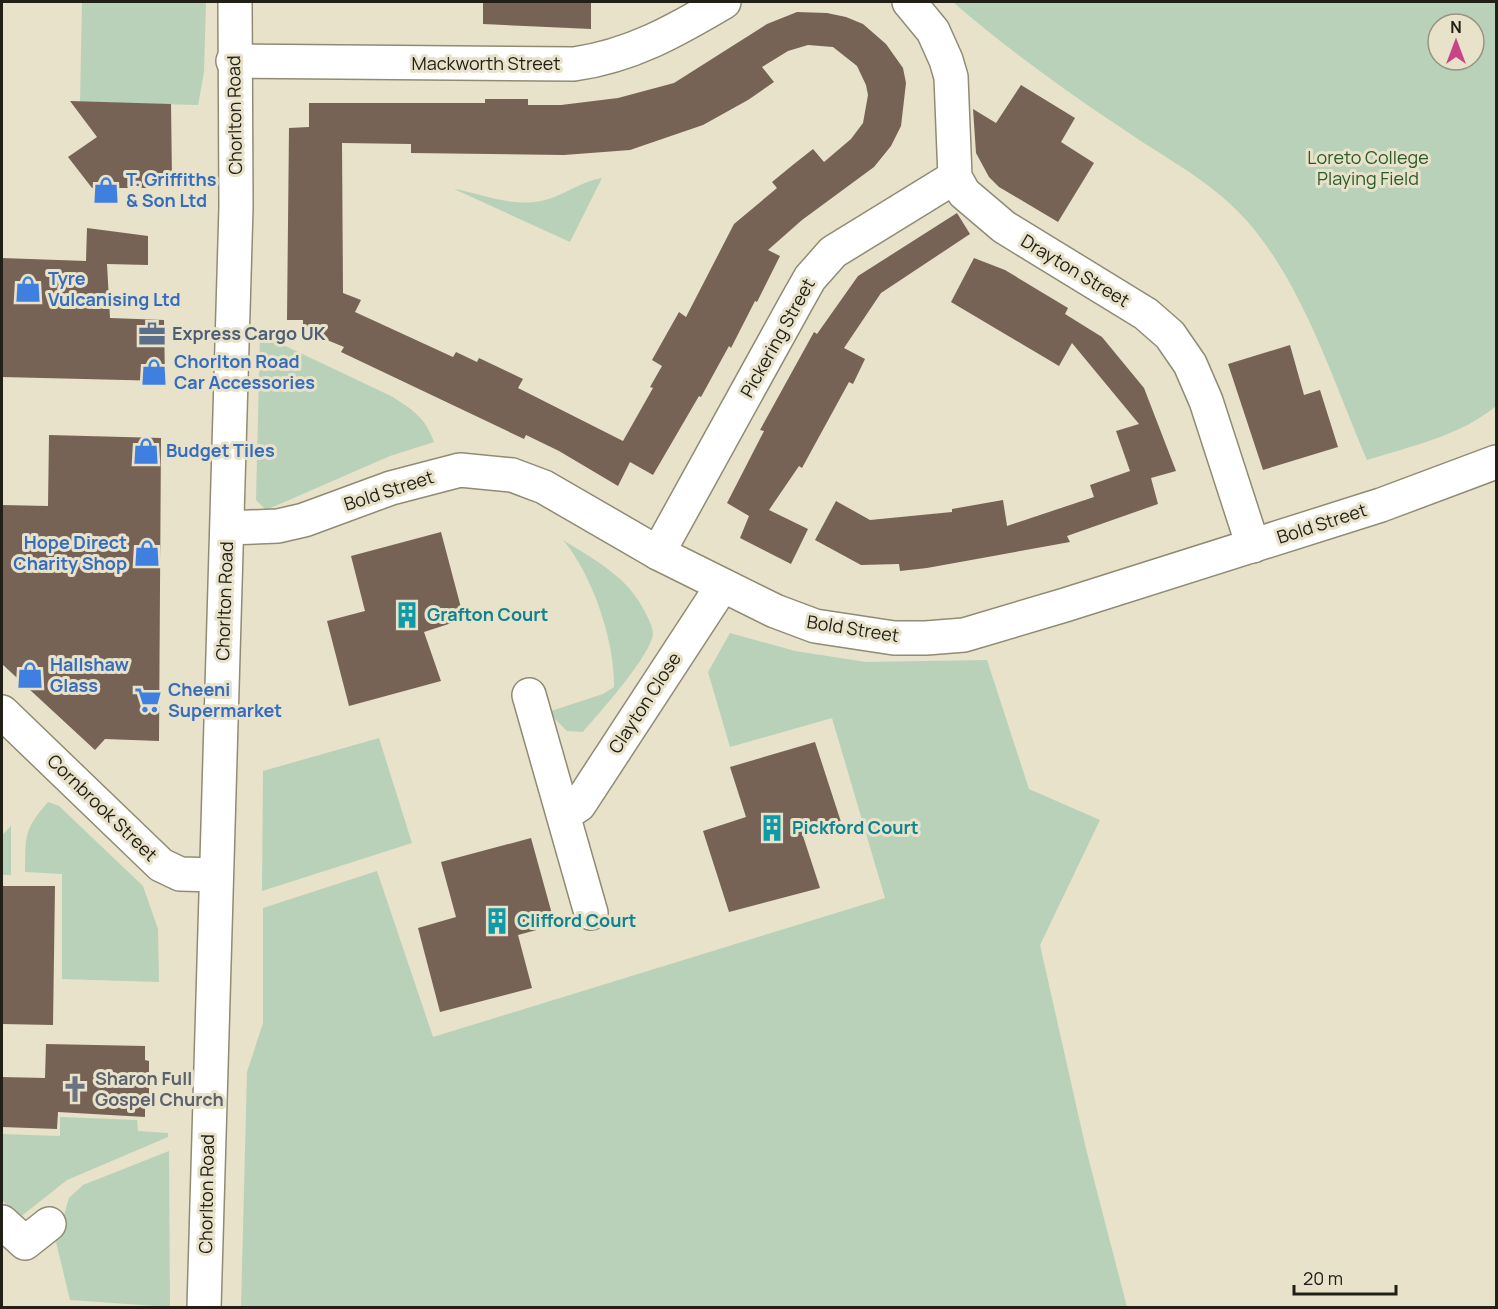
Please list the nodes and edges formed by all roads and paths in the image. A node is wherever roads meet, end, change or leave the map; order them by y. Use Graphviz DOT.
graph roads {
  1 [pos="235,2"];
  2 [pos="724,2"];
  3 [pos="909,2"];
  4 [pos="233,62"];
  5 [pos="955,177"];
  6 [pos="1497,462"];
  7 [pos="227,528"];
  8 [pos="1253,546"];
  9 [pos="658,553"];
  10 [pos="722,586"];
  11 [pos="529,695"];
  12 [pos="2,711"];
  13 [pos="563,815"];
  14 [pos="216,875"];
  15 [pos="591,913"];
  16 [pos="204,1308"];
  1 -- 4 [label="street, Chorlton Road"];
  2 -- 4 [label="street, Mackworth Street"];
  3 -- 5 [label="street"];
  4 -- 7 [label="street, Chorlton Road"];
  5 -- 8 [label="street, Drayton Street"];
  5 -- 9 [label="street, Pickering Street"];
  6 -- 8 [label="street, Bold Street"];
  7 -- 9 [label="street, Bold Street"];
  7 -- 14 [label="street, Chorlton Road"];
  8 -- 10 [label="street, Bold Street"];
  9 -- 10 [label="street, Bold Street"];
  10 -- 13 [label="street, Clayton Close"];
  11 -- 13 [label="street"];
  12 -- 14 [label="street, Cornbrook Street"];
  13 -- 15 [label="street"];
  14 -- 16 [label="street, Chorlton Road"];
}
